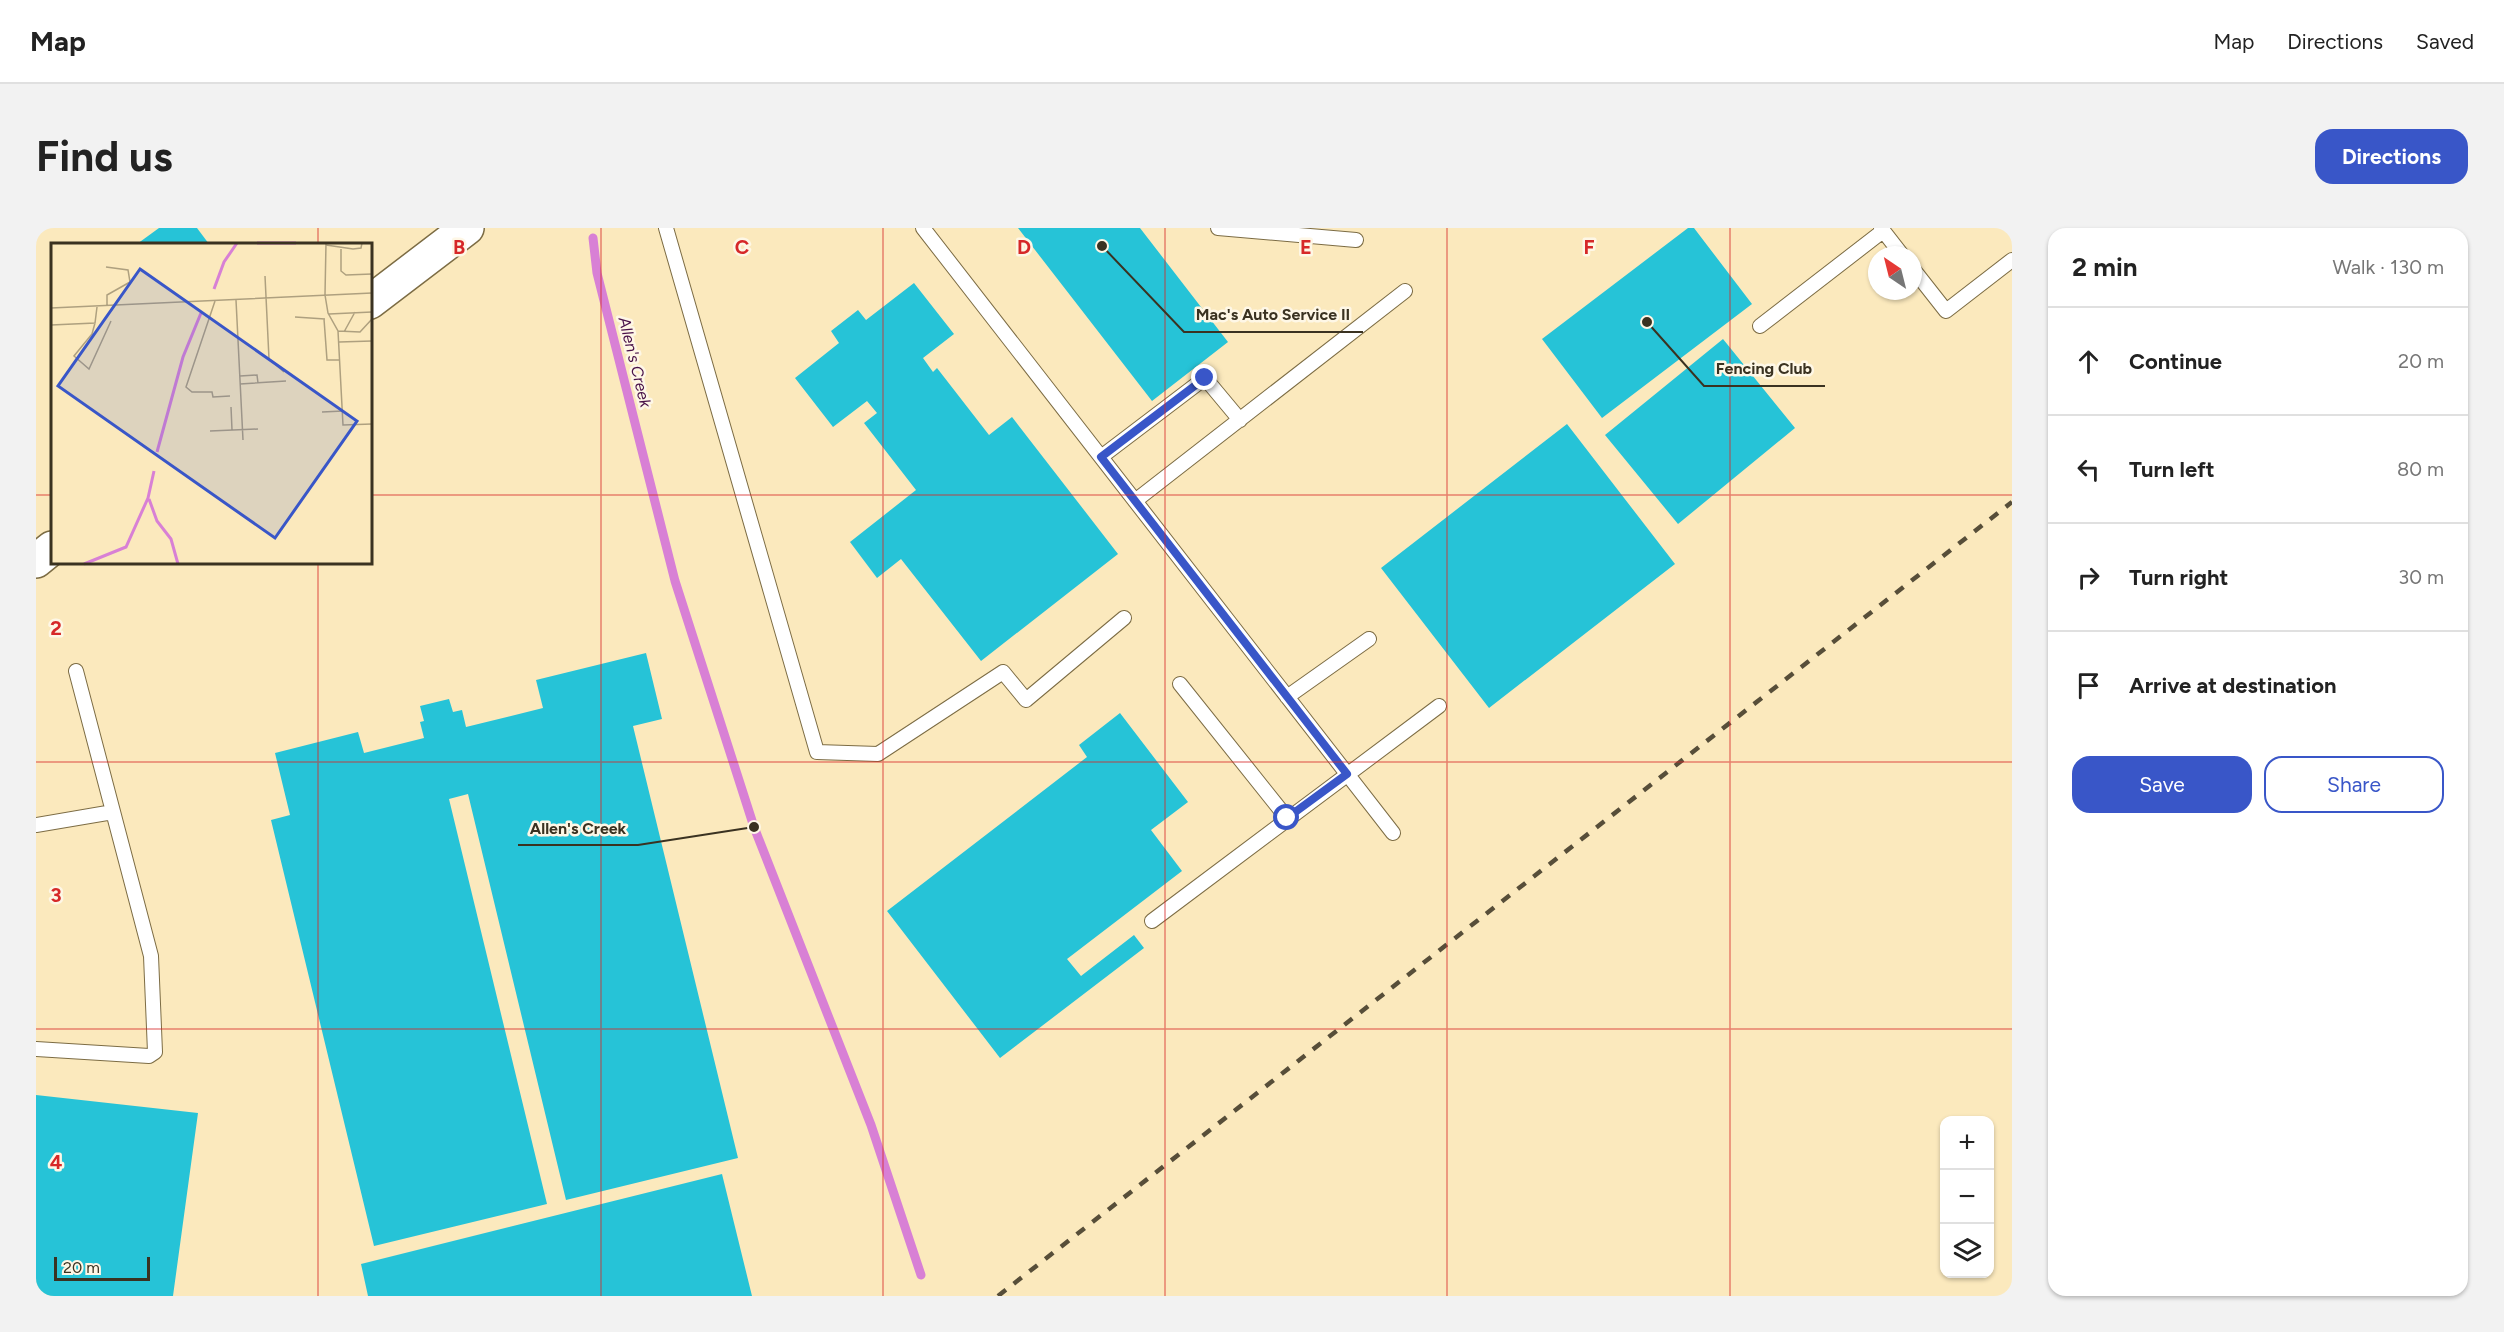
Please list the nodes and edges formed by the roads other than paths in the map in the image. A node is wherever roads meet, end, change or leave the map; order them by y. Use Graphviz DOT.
graph roads {
  1 [pos="467,228"];
  2 [pos="666,228"];
  3 [pos="923,228"];
  4 [pos="1218,228"];
  5 [pos="1882,229"];
  6 [pos="1356,240"];
  7 [pos="1895,246"];
  8 [pos="2012,260"];
  9 [pos="1922,280"];
  10 [pos="1405,291"];
  11 [pos="372,300"];
  12 [pos="1760,326"];
  13 [pos="1240,420"];
  14 [pos="1101,457"];
  15 [pos="1135,501"];
  16 [pos="51,549"];
  17 [pos="36,561"];
  18 [pos="1124,618"];
  19 [pos="1369,639"];
  20 [pos="76,671"];
  21 [pos="1180,684"];
  22 [pos="1287,697"];
  23 [pos="1439,706"];
  24 [pos="1347,774"];
  25 [pos="113,813"];
  26 [pos="1287,818"];
  27 [pos="36,825"];
  28 [pos="1393,833"];
  29 [pos="1152,921"];
  30 [pos="36,1049"];
  1 -- 11 [label="street"];
  2 -- 18 [label="lane"];
  3 -- 14 [label="lane"];
  4 -- 6 [label="lane"];
  5 -- 7 [label="lane"];
  5 -- 12 [label="lane"];
  8 -- 9 [label="lane"];
  10 -- 13 [label="lane"];
  13 -- 14 [label="lane"];
  13 -- 15 [label="lane"];
  14 -- 15 [label="lane"];
  15 -- 22 [label="lane"];
  16 -- 17 [label="street"];
  19 -- 22 [label="lane"];
  20 -- 25 [label="lane"];
  21 -- 26 [label="lane"];
  22 -- 24 [label="lane"];
  23 -- 24 [label="lane"];
  24 -- 26 [label="lane"];
  24 -- 28 [label="lane"];
  25 -- 27 [label="lane"];
  25 -- 30 [label="lane"];
  26 -- 29 [label="lane"];
}
